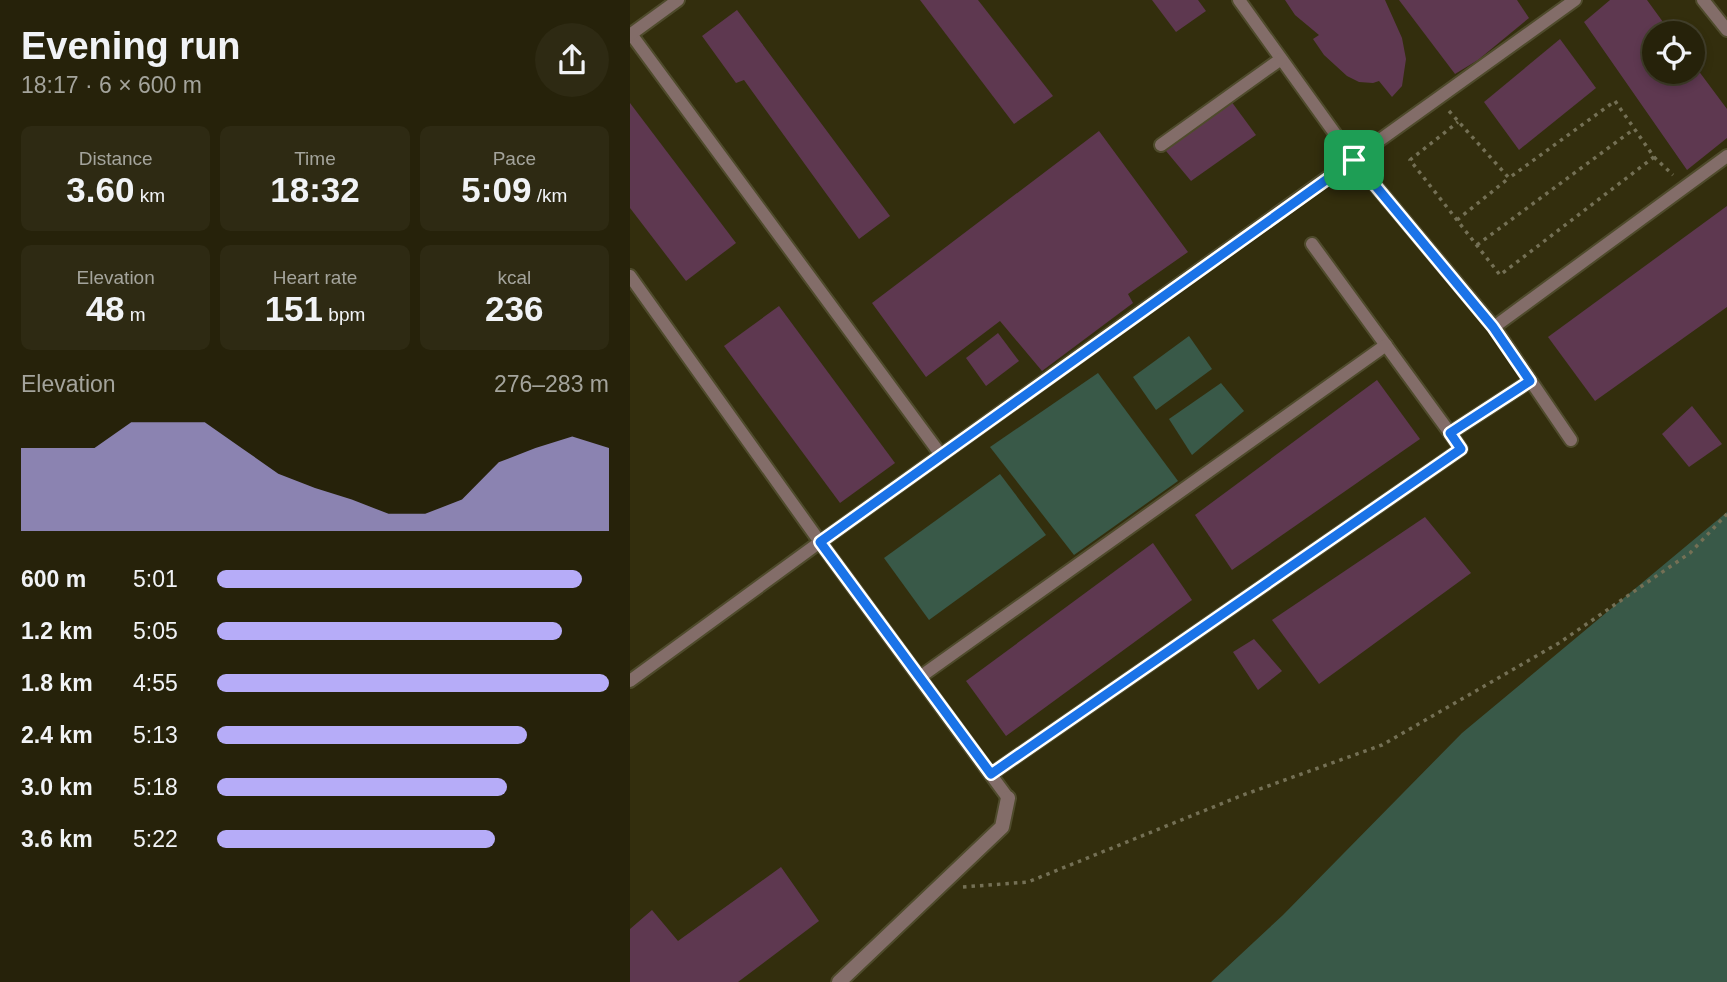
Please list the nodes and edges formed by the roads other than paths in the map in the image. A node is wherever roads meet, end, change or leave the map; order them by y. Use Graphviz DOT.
graph roads {
  1 [pos="678,0"];
  2 [pos="1239,0"];
  3 [pos="1575,0"];
  4 [pos="1703,0"];
  5 [pos="1727,30"];
  6 [pos="630,34"];
  7 [pos="1281,59"];
  8 [pos="1161,145"];
  9 [pos="1727,156"];
  10 [pos="1354,160"];
  11 [pos="1312,244"];
  12 [pos="630,275"];
  13 [pos="1493,327"];
  14 [pos="1386,345"];
  15 [pos="1530,381"];
  16 [pos="1450,433"];
  17 [pos="1572,440"];
  18 [pos="941,455"];
  19 [pos="820,542"];
  20 [pos="920,677"];
  21 [pos="630,681"];
  22 [pos="991,774"];
  23 [pos="1008,798"];
  24 [pos="839,982"];
  1 -- 6 [label="lane"];
  2 -- 7 [label="lane"];
  3 -- 10 [label="lane"];
  4 -- 5 [label="lane"];
  6 -- 18 [label="lane"];
  7 -- 8 [label="lane"];
  7 -- 10 [label="lane"];
  9 -- 13 [label="lane"];
  10 -- 13 [label="lane"];
  10 -- 18 [label="lane"];
  11 -- 14 [label="lane"];
  12 -- 19 [label="lane"];
  13 -- 15 [label="lane"];
  14 -- 16 [label="lane"];
  14 -- 20 [label="lane"];
  15 -- 16 [label="lane"];
  15 -- 17 [label="lane"];
  16 -- 22 [label="lane"];
  18 -- 19 [label="lane"];
  19 -- 20 [label="lane"];
  19 -- 21 [label="lane"];
  20 -- 22 [label="lane"];
  22 -- 23 [label="lane"];
  23 -- 24 [label="street"];
}
